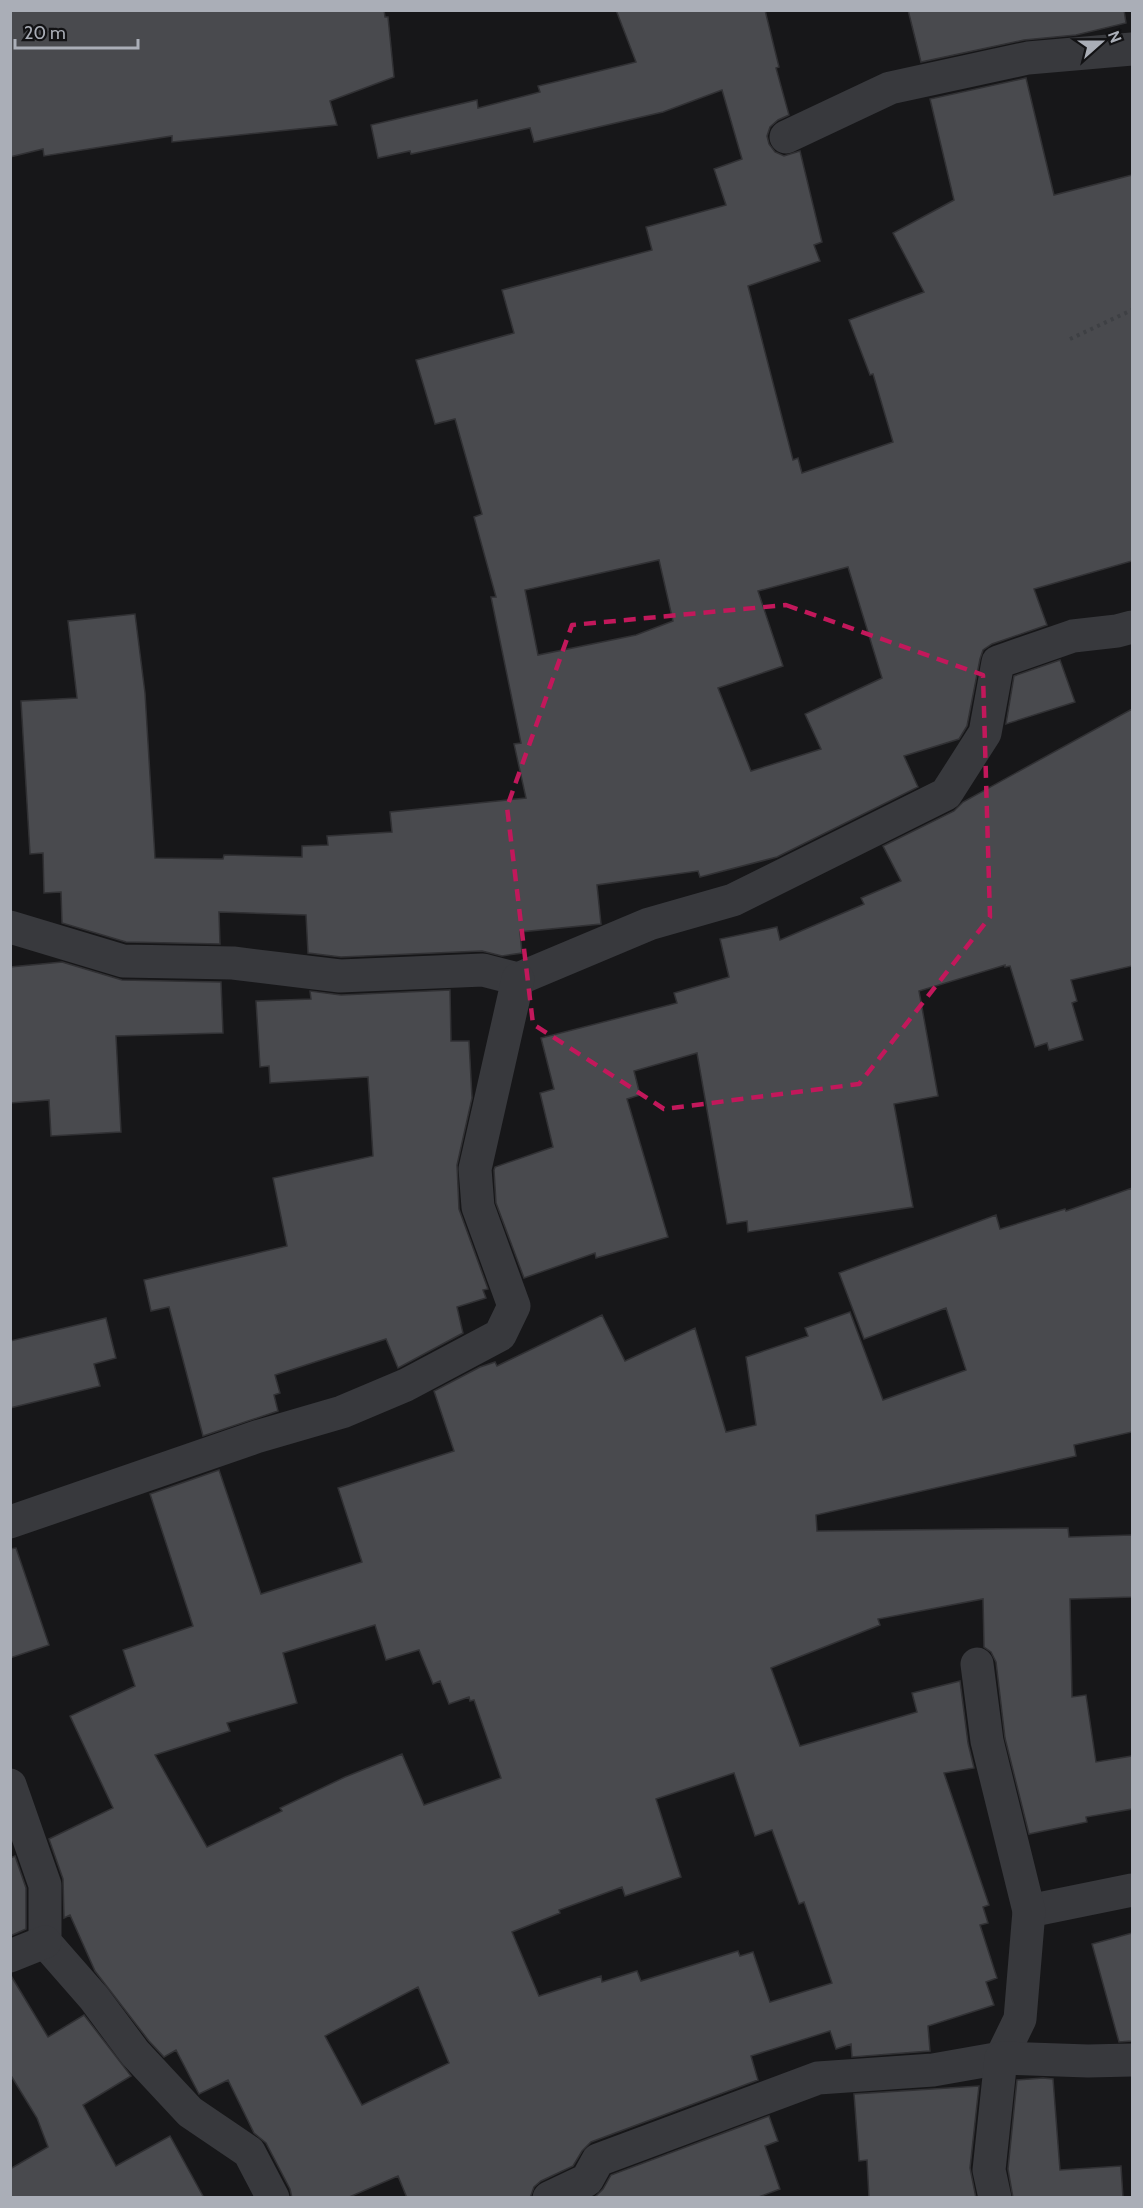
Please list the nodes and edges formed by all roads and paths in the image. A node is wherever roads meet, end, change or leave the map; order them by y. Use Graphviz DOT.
graph roads {
  1 [pos="1132,49"];
  2 [pos="786,137"];
  3 [pos="1132,310"];
  4 [pos="1070,339"];
  5 [pos="1132,627"];
  6 [pos="10,927"];
  7 [pos="518,979"];
  8 [pos="10,1522"];
  9 [pos="977,1664"];
  10 [pos="10,1785"];
  11 [pos="1132,1890"];
  12 [pos="1029,1911"];
  13 [pos="45,1942"];
  14 [pos="10,1956"];
  15 [pos="1001,2058"];
  16 [pos="1132,2060"];
  17 [pos="273,2198"];
  18 [pos="549,2198"];
  19 [pos="995,2198"];
  1 -- 2 [label="street"];
  3 -- 4 [label="path"];
  5 -- 7 [label="street"];
  6 -- 7 [label="street"];
  7 -- 8 [label="street"];
  9 -- 12 [label="street"];
  10 -- 13 [label="street"];
  11 -- 12 [label="street"];
  12 -- 15 [label="street"];
  13 -- 14 [label="street"];
  13 -- 17 [label="street"];
  15 -- 16 [label="street"];
  15 -- 18 [label="street"];
  15 -- 19 [label="street"];
}
